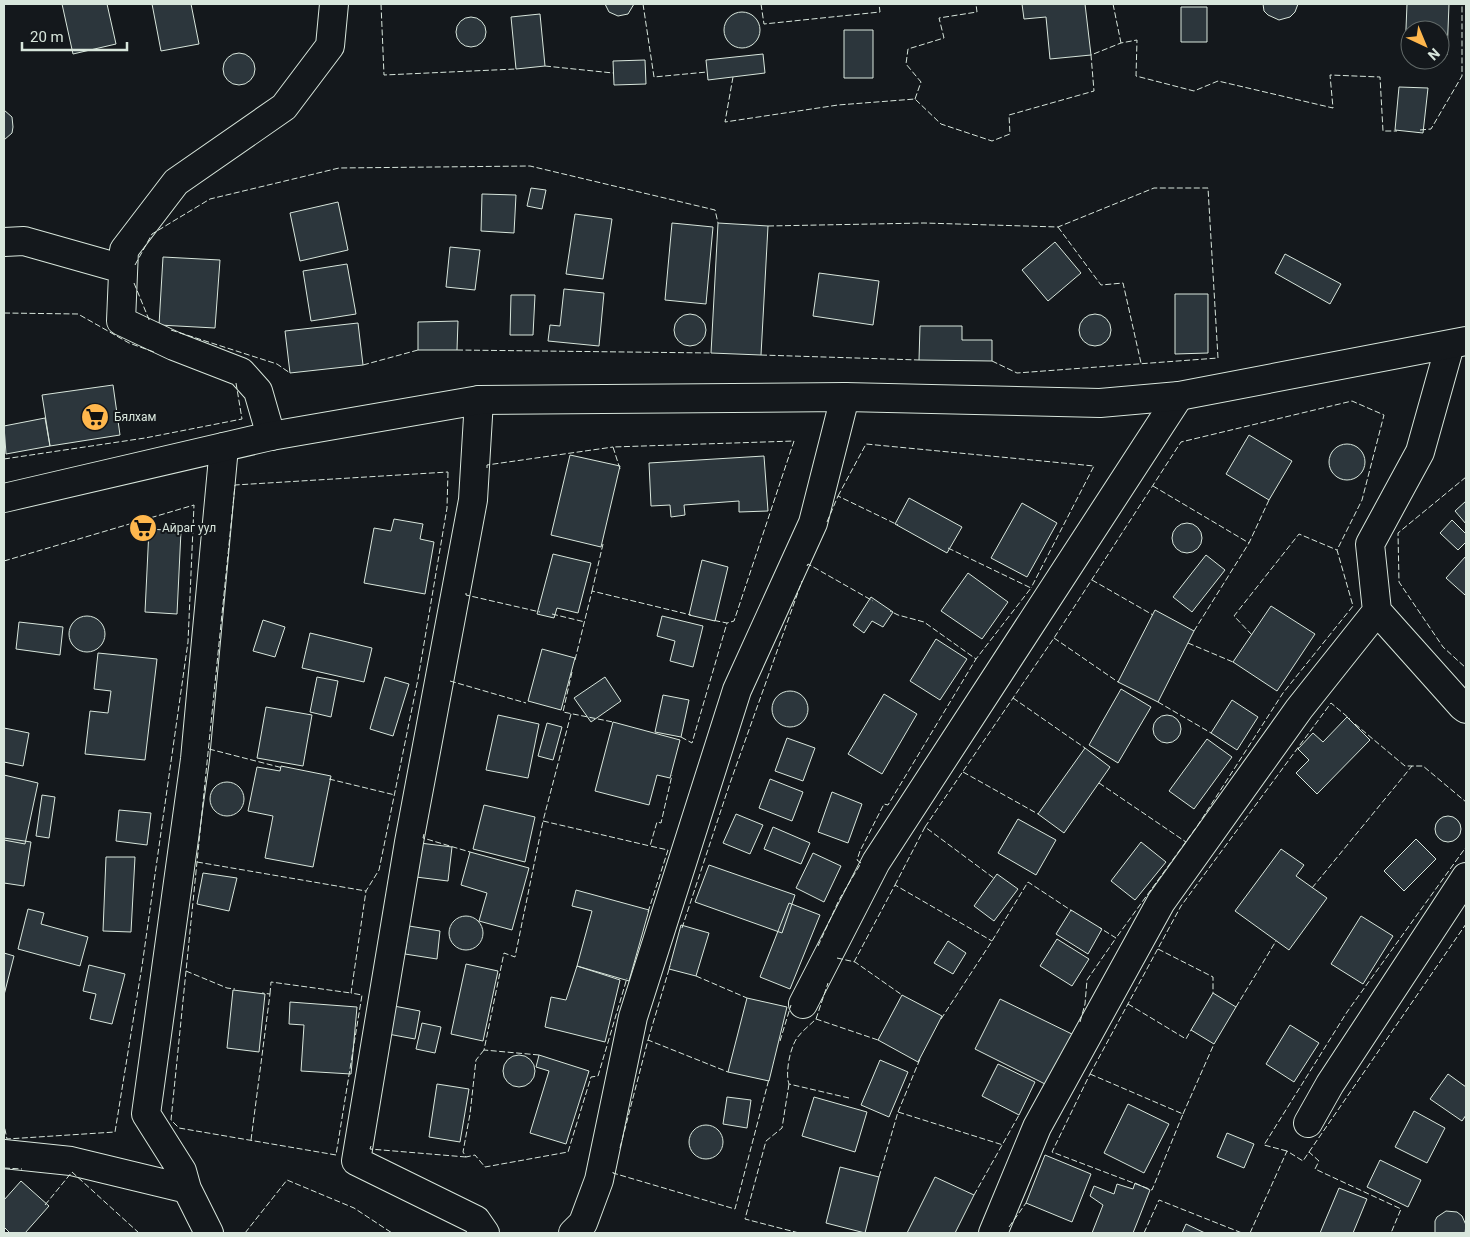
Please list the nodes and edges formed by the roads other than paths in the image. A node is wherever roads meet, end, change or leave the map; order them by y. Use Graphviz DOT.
graph roads {
  1 [pos="334,4"];
  2 [pos="4,242"];
  3 [pos="123,269"];
  4 [pos="1458,343"];
  5 [pos="1179,396"];
  6 [pos="845,397"];
  7 [pos="479,400"];
  8 [pos="271,436"];
  9 [pos="224,447"];
  10 [pos="4,498"];
  11 [pos="1377,611"];
  12 [pos="1466,709"];
  13 [pos="1466,877"];
  14 [pos="803,1004"];
  15 [pos="1308,1123"];
  16 [pos="4,1154"];
  17 [pos="187,1189"];
  18 [pos="587,1230"];
  19 [pos="209,1233"];
  20 [pos="485,1233"];
  21 [pos="992,1233"];
  1 -- 3 [label="street"];
  2 -- 3 [label="street"];
  3 -- 8 [label="street"];
  4 -- 5 [label="street"];
  4 -- 11 [label="street"];
  5 -- 6 [label="street"];
  5 -- 14 [label="street"];
  6 -- 7 [label="street"];
  6 -- 18 [label="street"];
  7 -- 8 [label="street"];
  7 -- 20 [label="street"];
  8 -- 9 [label="street"];
  9 -- 10 [label="street"];
  9 -- 17 [label="street"];
  11 -- 12 [label="street"];
  11 -- 21 [label="street"];
  13 -- 15 [label="street"];
  16 -- 17 [label="street"];
  17 -- 19 [label="street"];
}
